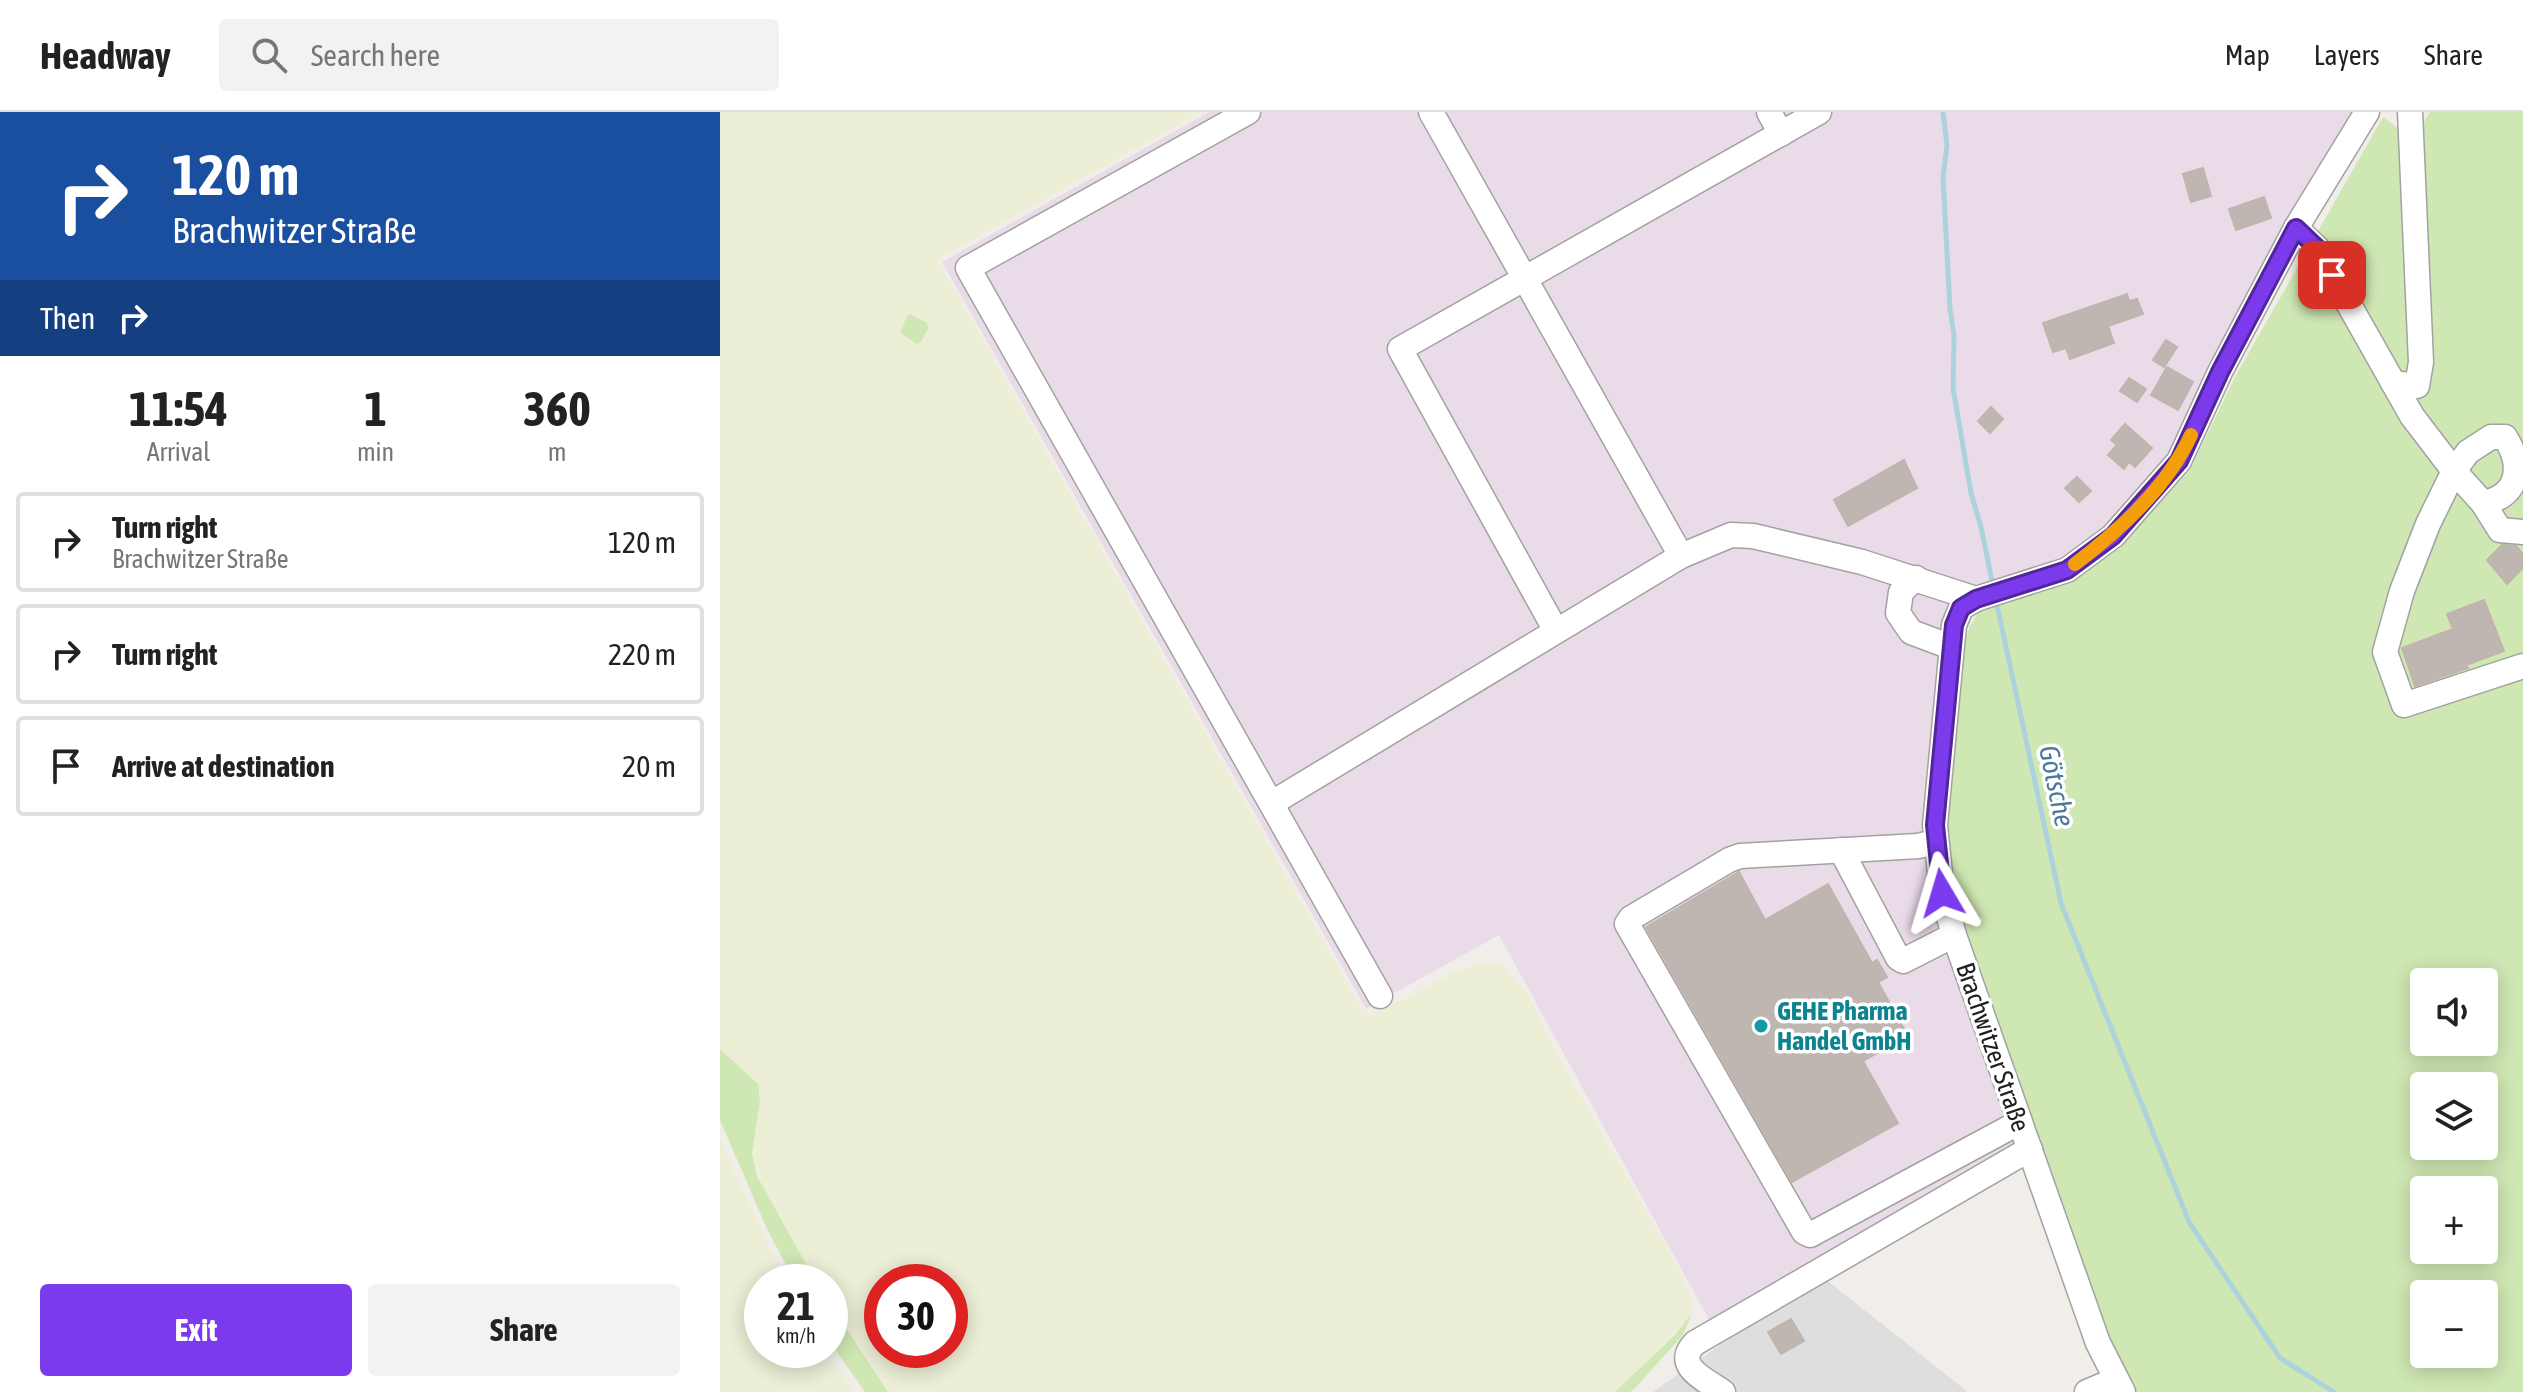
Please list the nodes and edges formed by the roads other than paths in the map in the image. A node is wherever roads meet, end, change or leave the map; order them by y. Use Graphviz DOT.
graph roads {
  1 [pos="1248,112"];
  2 [pos="1431,112"];
  3 [pos="1769,112"];
  4 [pos="1819,112"];
  5 [pos="2367,112"];
  6 [pos="2410,112"];
  7 [pos="1781,134"];
  8 [pos="2296,228"];
  9 [pos="1524,279"];
  10 [pos="2393,383"];
  11 [pos="2454,471"];
  12 [pos="2483,503"];
  13 [pos="2523,532"];
  14 [pos="1681,556"];
  15 [pos="1916,578"];
  16 [pos="1976,599"];
  17 [pos="1556,631"];
  18 [pos="1951,647"];
  19 [pos="2523,666"];
  20 [pos="1272,803"];
  21 [pos="1935,842"];
  22 [pos="1841,850"];
  23 [pos="1954,935"];
  24 [pos="1380,996"];
  25 [pos="2020,1122"];
  26 [pos="2030,1149"];
  27 [pos="2119,1386"];
  28 [pos="1723,1392"];
  29 [pos="2087,1392"];
  1 -- 20 [label="street"];
  2 -- 9 [label="street"];
  3 -- 7 [label="street"];
  4 -- 7 [label="street"];
  5 -- 8 [label="street"];
  6 -- 10 [label="street"];
  7 -- 9 [label="street"];
  8 -- 10 [label="street"];
  8 -- 16 [label="street"];
  9 -- 14 [label="street"];
  9 -- 17 [label="street"];
  10 -- 11 [label="street"];
  11 -- 12 [label="street"];
  11 -- 12 [label="street"];
  11 -- 19 [label="street"];
  12 -- 13 [label="street"];
  14 -- 15 [label="street"];
  14 -- 17 [label="street"];
  15 -- 16 [label="street"];
  15 -- 18 [label="street"];
  16 -- 18 [label="street, Brachwitzer Straße"];
  17 -- 20 [label="street"];
  18 -- 21 [label="street, Brachwitzer Straße"];
  20 -- 24 [label="street"];
  21 -- 22 [label="street"];
  21 -- 23 [label="street, Brachwitzer Straße"];
  22 -- 23 [label="street"];
  22 -- 25 [label="street"];
  23 -- 25 [label="street, Brachwitzer Straße"];
  25 -- 26 [label="street, Brachwitzer Straße"];
  26 -- 27 [label="street, Brachwitzer Straße"];
  26 -- 28 [label="street, Brachwitzer Straße"];
  27 -- 29 [label="street, Brachwitzer Straße"];
}
